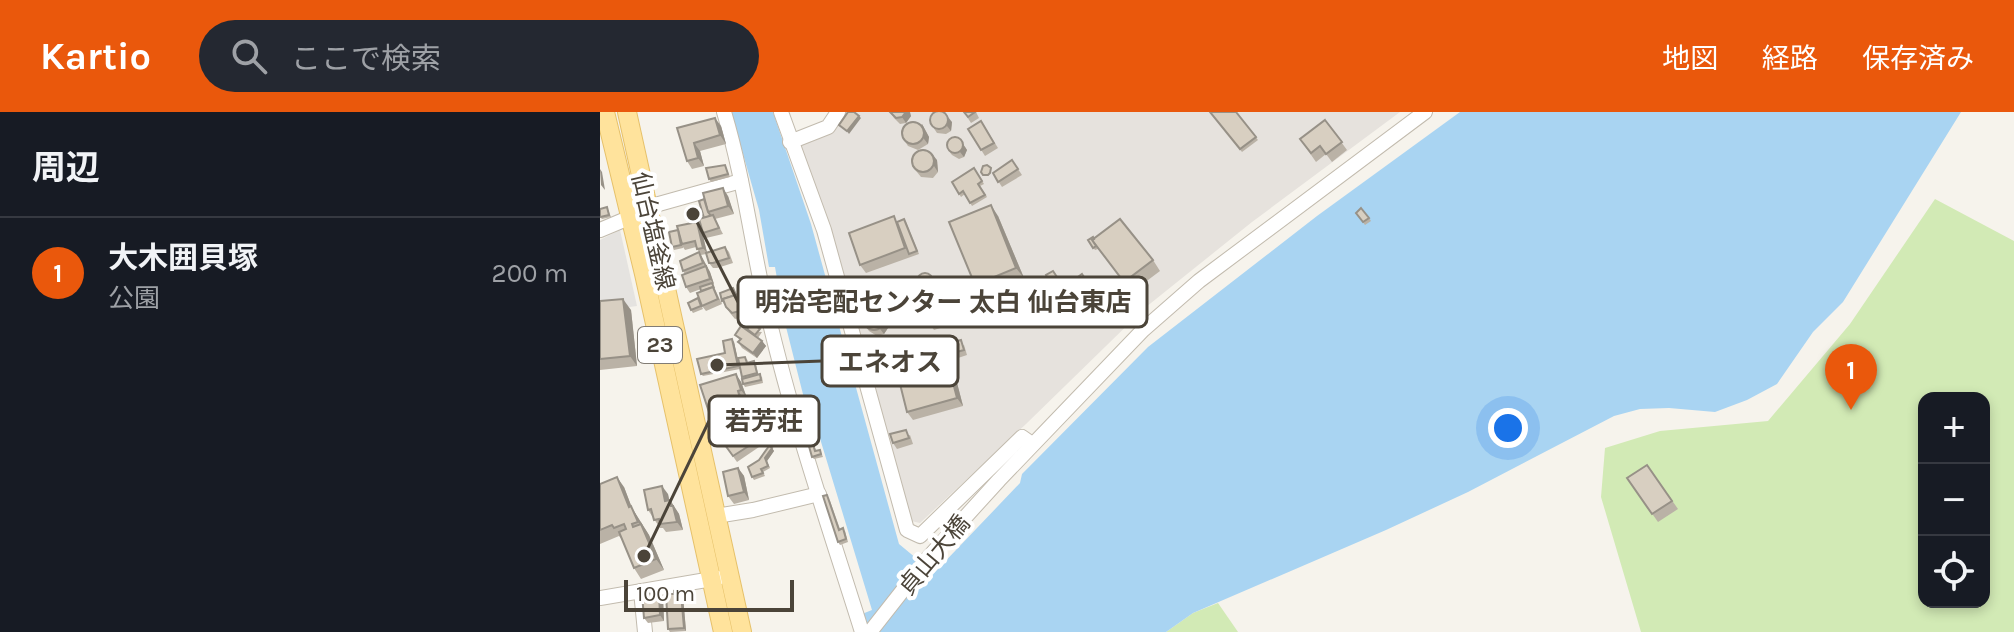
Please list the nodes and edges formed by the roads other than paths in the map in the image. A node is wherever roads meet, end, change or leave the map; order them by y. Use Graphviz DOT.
graph roads {
  1 [pos="605,112"];
  2 [pos="627,112"];
  3 [pos="724,112"];
  4 [pos="781,112"];
  5 [pos="838,112"];
  6 [pos="1425,112"];
  7 [pos="604,131"];
  8 [pos="790,142"];
  9 [pos="741,181"];
  10 [pos="648,207"];
  11 [pos="631,217"];
  12 [pos="600,230"];
  13 [pos="1032,444"];
  14 [pos="819,494"];
  15 [pos="716,516"];
  16 [pos="731,575"];
  17 [pos="711,579"];
  18 [pos="641,591"];
  19 [pos="600,598"];
  20 [pos="645,632"];
  21 [pos="723,632"];
  22 [pos="742,632"];
  23 [pos="862,632"];
  24 [pos="870,632"];
  1 -- 7 [label="main road, 仙台塩釜線 / 23"];
  2 -- 10 [label="main road, 仙台塩釜線 / 23"];
  3 -- 9 [label="street"];
  4 -- 8 [label="street"];
  5 -- 8 [label="street"];
  6 -- 13 [label="street, 貞山大橋"];
  7 -- 11 [label="main road, 仙台塩釜線 / 23"];
  8 -- 13 [label="street"];
  9 -- 10 [label="street"];
  9 -- 14 [label="street"];
  10 -- 11 [label="street"];
  10 -- 15 [label="main road, 仙台塩釜線 / 23"];
  11 -- 12 [label="street"];
  11 -- 17 [label="main road, 仙台塩釜線 / 23"];
  13 -- 24 [label="street, 貞山大橋"];
  14 -- 15 [label="street"];
  14 -- 23 [label="street"];
  15 -- 16 [label="main road, 仙台塩釜線 / 23"];
  16 -- 17 [label="street"];
  16 -- 22 [label="main road, 仙台塩釜線 / 23"];
  17 -- 18 [label="street"];
  17 -- 21 [label="main road, 仙台塩釜線 / 23"];
  18 -- 19 [label="street"];
  18 -- 20 [label="street"];
}
